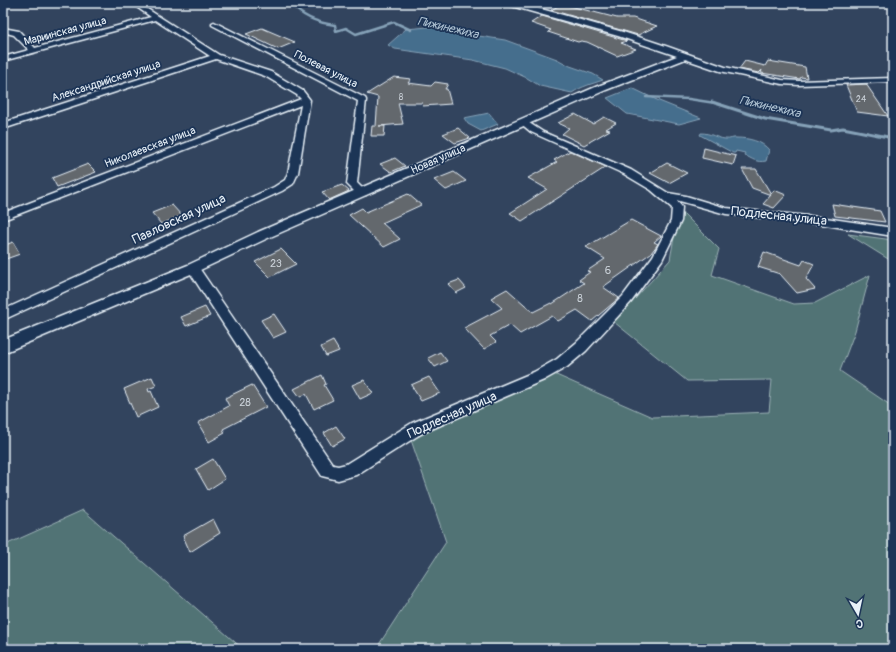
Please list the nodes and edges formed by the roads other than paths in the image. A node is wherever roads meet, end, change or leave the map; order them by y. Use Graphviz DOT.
graph roads {
  1 [pos="134,3"];
  2 [pos="511,3"];
  3 [pos="155,18"];
  4 [pos="214,24"];
  5 [pos="3,30"];
  6 [pos="34,50"];
  7 [pos="685,56"];
  8 [pos="216,57"];
  9 [pos="3,59"];
  10 [pos="893,80"];
  11 [pos="306,100"];
  12 [pos="523,122"];
  13 [pos="3,126"];
  14 [pos="362,193"];
  15 [pos="667,196"];
  16 [pos="3,216"];
  17 [pos="893,232"];
  18 [pos="193,268"];
  19 [pos="3,315"];
  20 [pos="3,347"];
  1 -- 3 [label="street"];
  2 -- 7 [label="street"];
  3 -- 6 [label="street, Мариинская улица"];
  3 -- 8 [label="street"];
  4 -- 14 [label="street, Полевая улица"];
  5 -- 6 [label="street"];
  6 -- 9 [label="street, Мариинская улица"];
  7 -- 10 [label="street"];
  7 -- 12 [label="street, Новая улица"];
  8 -- 11 [label="street"];
  8 -- 13 [label="street, Александрийская улица"];
  11 -- 16 [label="street, Николаевская улица"];
  11 -- 19 [label="street, Павловская улица"];
  12 -- 14 [label="street, Новая улица"];
  12 -- 15 [label="street, Подлесная улица"];
  14 -- 18 [label="street, Новая улица"];
  15 -- 17 [label="street, Подлесная улица"];
  15 -- 18 [label="street, Подлесная улица"];
  18 -- 20 [label="street, Новая улица"];
}
